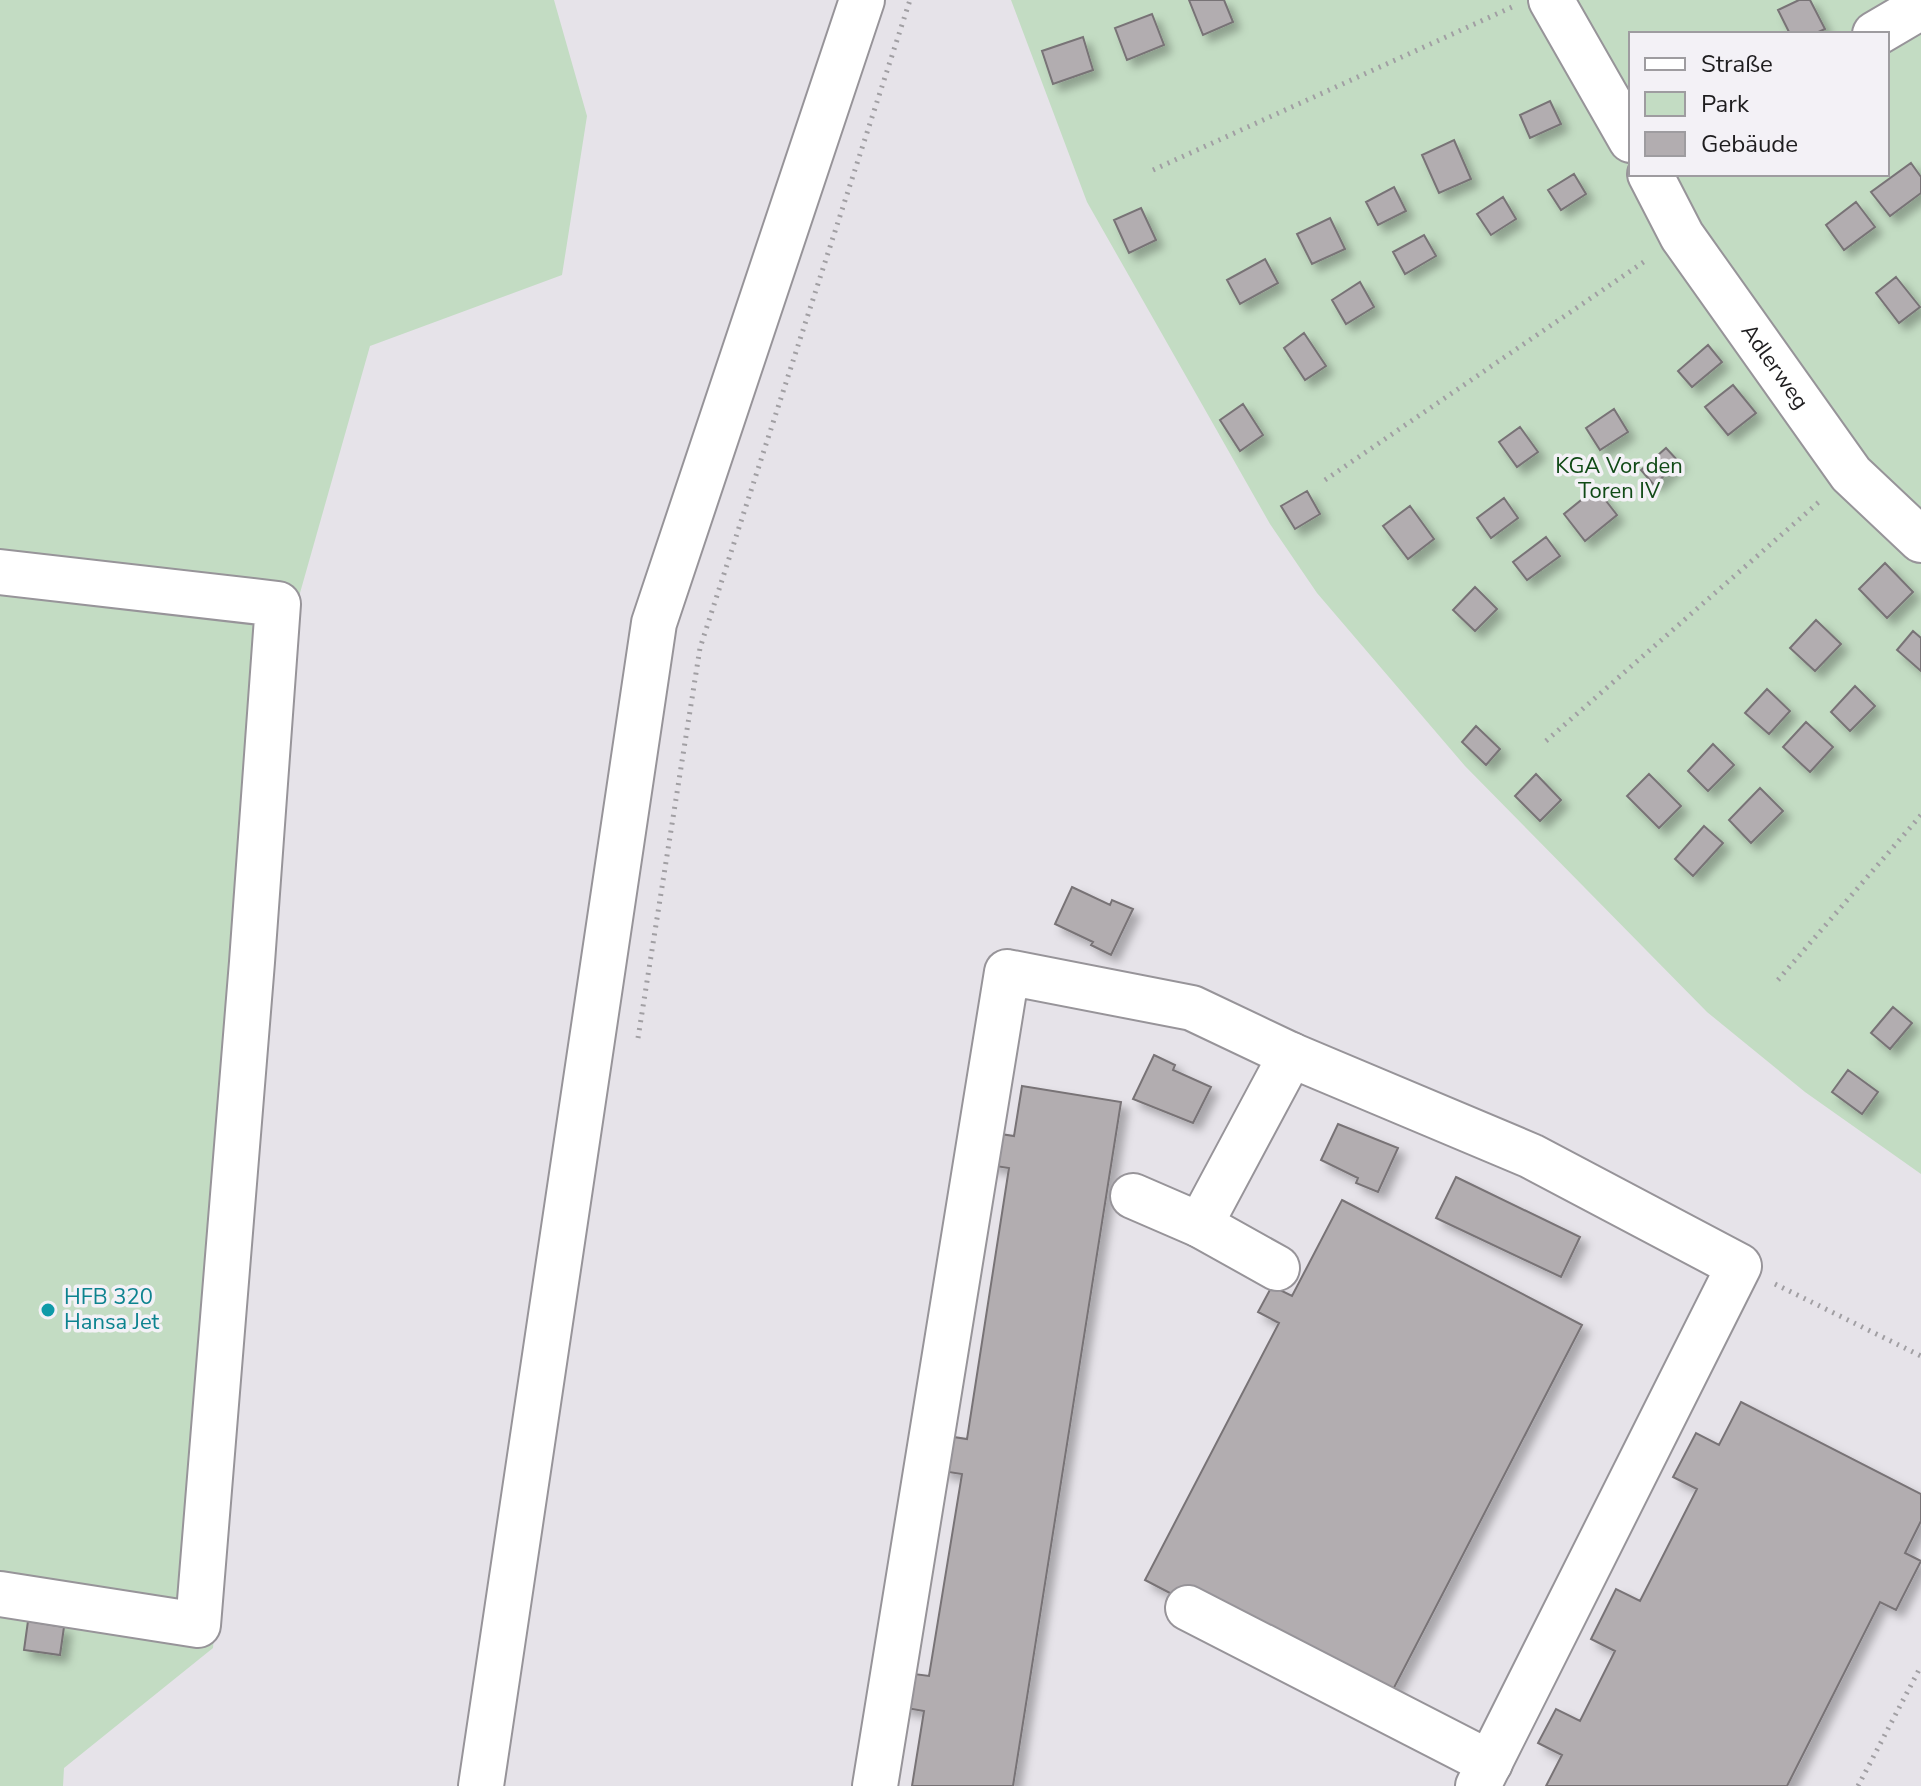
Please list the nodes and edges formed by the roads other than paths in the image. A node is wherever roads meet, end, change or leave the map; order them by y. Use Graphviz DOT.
graph roads {
  1 [pos="862,0"];
  2 [pos="1918,0"];
  3 [pos="1532,3"];
  4 [pos="1921,7"];
  5 [pos="1878,32"];
  6 [pos="1629,137"];
  7 [pos="1651,176"];
  8 [pos="1921,540"];
  9 [pos="0,572"];
  10 [pos="1291,1055"];
  11 [pos="1133,1196"];
  12 [pos="1200,1225"];
  13 [pos="1277,1268"];
  14 [pos="0,1594"];
  15 [pos="1188,1608"];
  16 [pos="1484,1774"];
  17 [pos="481,1786"];
  18 [pos="875,1786"];
  1 -- 17 [label="lane"];
  2 -- 4 [label="lane"];
  3 -- 6 [label="lane"];
  4 -- 5 [label="lane"];
  7 -- 8 [label="lane, Adlerweg"];
  9 -- 14 [label="lane"];
  10 -- 12 [label="lane"];
  10 -- 16 [label="lane"];
  10 -- 18 [label="lane"];
  11 -- 12 [label="lane"];
  12 -- 13 [label="lane"];
  15 -- 16 [label="lane"];
}
